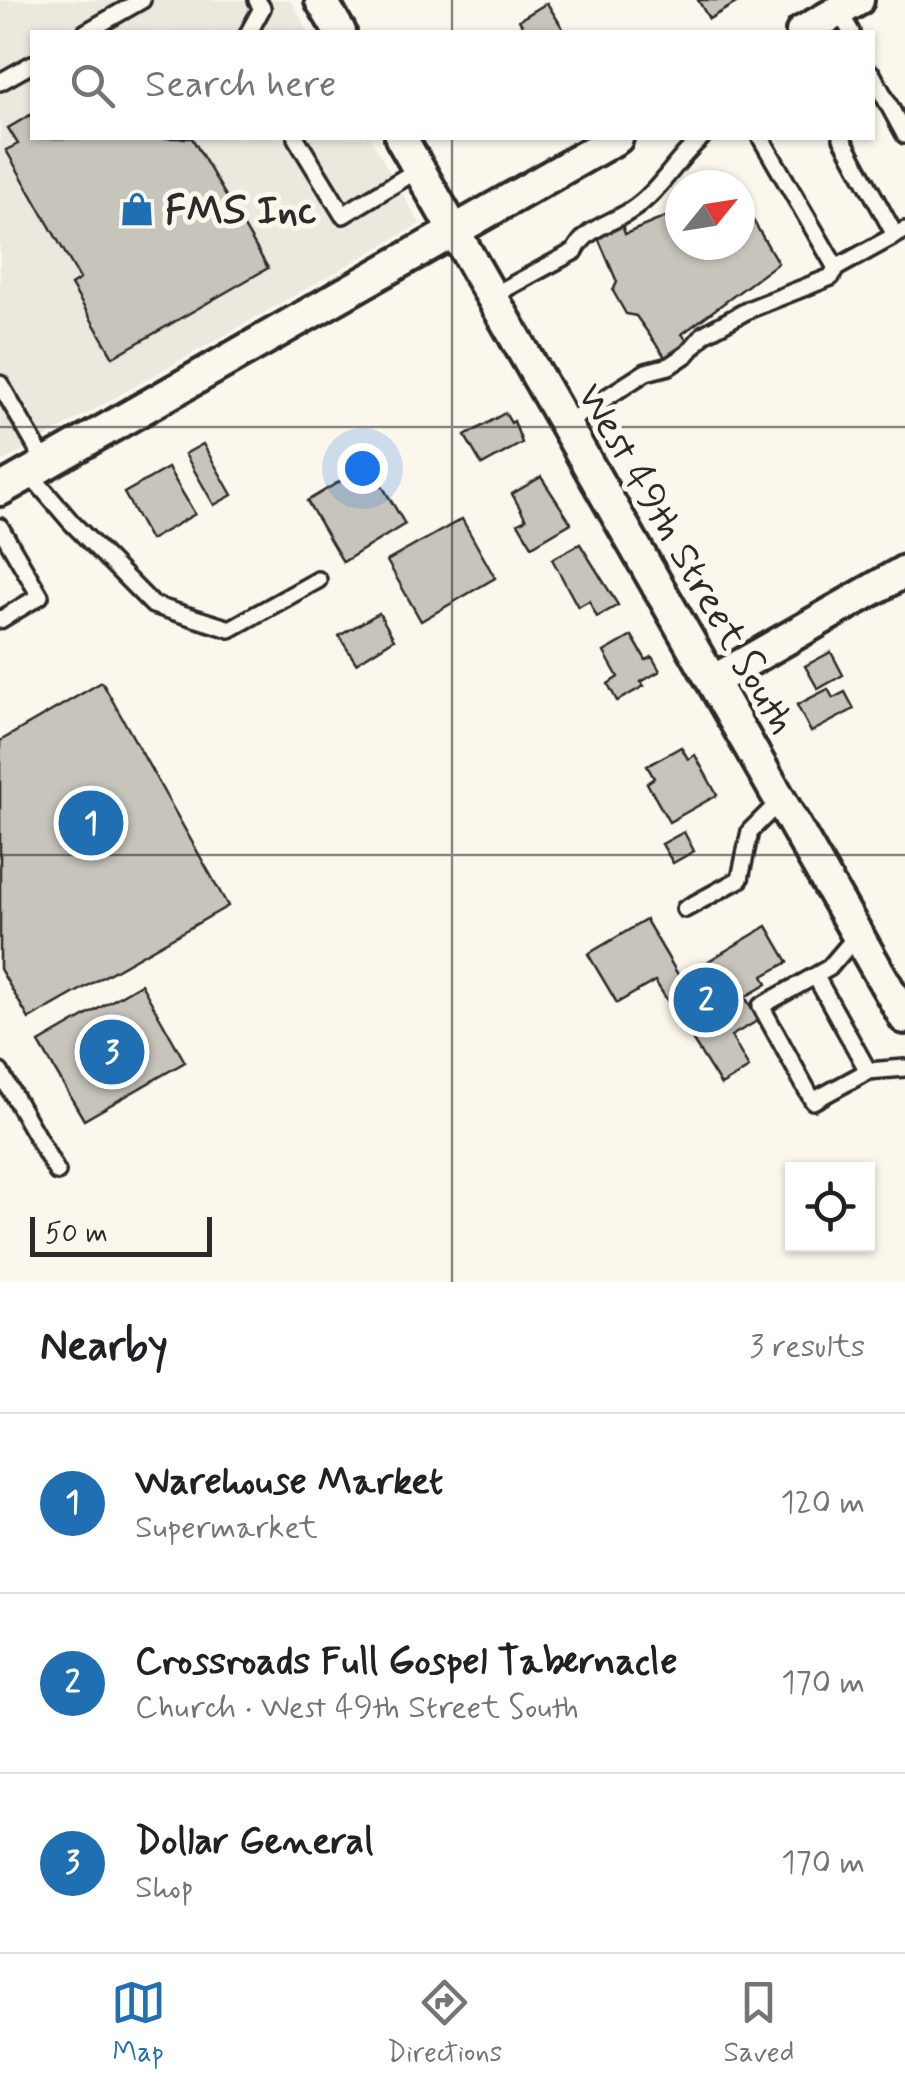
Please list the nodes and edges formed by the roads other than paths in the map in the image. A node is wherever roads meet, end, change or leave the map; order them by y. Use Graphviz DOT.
graph roads {
  1 [pos="142,0"];
  2 [pos="258,0"];
  3 [pos="321,0"];
  4 [pos="849,15"];
  5 [pos="90,30"];
  6 [pos="251,30"];
  7 [pos="339,30"];
  8 [pos="808,30"];
  9 [pos="30,65"];
  10 [pos="875,80"];
  11 [pos="0,82"];
  12 [pos="905,135"];
  13 [pos="297,140"];
  14 [pos="402,140"];
  15 [pos="614,140"];
  16 [pos="699,140"];
  17 [pos="762,140"];
  18 [pos="843,140"];
  19 [pos="419,168"];
  20 [pos="455,231"];
  21 [pos="900,232"];
  22 [pos="836,268"];
  23 [pos="492,296"];
  24 [pos="0,384"];
  25 [pos="565,424"];
  26 [pos="37,468"];
  27 [pos="0,490"];
  28 [pos="0,527"];
  29 [pos="905,572"];
  30 [pos="318,580"];
  31 [pos="0,620"];
  32 [pos="713,681"];
  33 [pos="781,800"];
  34 [pos="686,909"];
  35 [pos="858,934"];
  36 [pos="816,977"];
  37 [pos="905,1018"];
  38 [pos="905,1068"];
  39 [pos="868,1071"];
  40 [pos="0,1072"];
  41 [pos="57,1172"];
  1 -- 5 [label="lane"];
  2 -- 6 [label="lane"];
  3 -- 7 [label="street"];
  4 -- 8 [label="street"];
  9 -- 11 [label="lane"];
  10 -- 12 [label="lane"];
  13 -- 19 [label="lane"];
  14 -- 19 [label="street, West 49th Street South"];
  15 -- 20 [label="street"];
  16 -- 23 [label="lane"];
  17 -- 22 [label="lane"];
  18 -- 21 [label="lane"];
  19 -- 20 [label="street, West 49th Street South"];
  20 -- 23 [label="street, West 49th Street South"];
  20 -- 26 [label="street"];
  21 -- 22 [label="lane"];
  22 -- 25 [label="lane"];
  23 -- 25 [label="street, West 49th Street South"];
  24 -- 26 [label="lane"];
  25 -- 32 [label="street, West 49th Street South"];
  26 -- 27 [label="street"];
  26 -- 30 [label="lane"];
  28 -- 31 [label="lane"];
  29 -- 32 [label="street"];
  32 -- 33 [label="street, West 49th Street South"];
  33 -- 34 [label="lane"];
  33 -- 35 [label="street, West 49th Street South"];
  35 -- 36 [label="lane"];
  35 -- 37 [label="street, West 49th Street South"];
  36 -- 39 [label="lane"];
  36 -- 39 [label="lane"];
  38 -- 39 [label="lane"];
  40 -- 41 [label="lane"];
}
